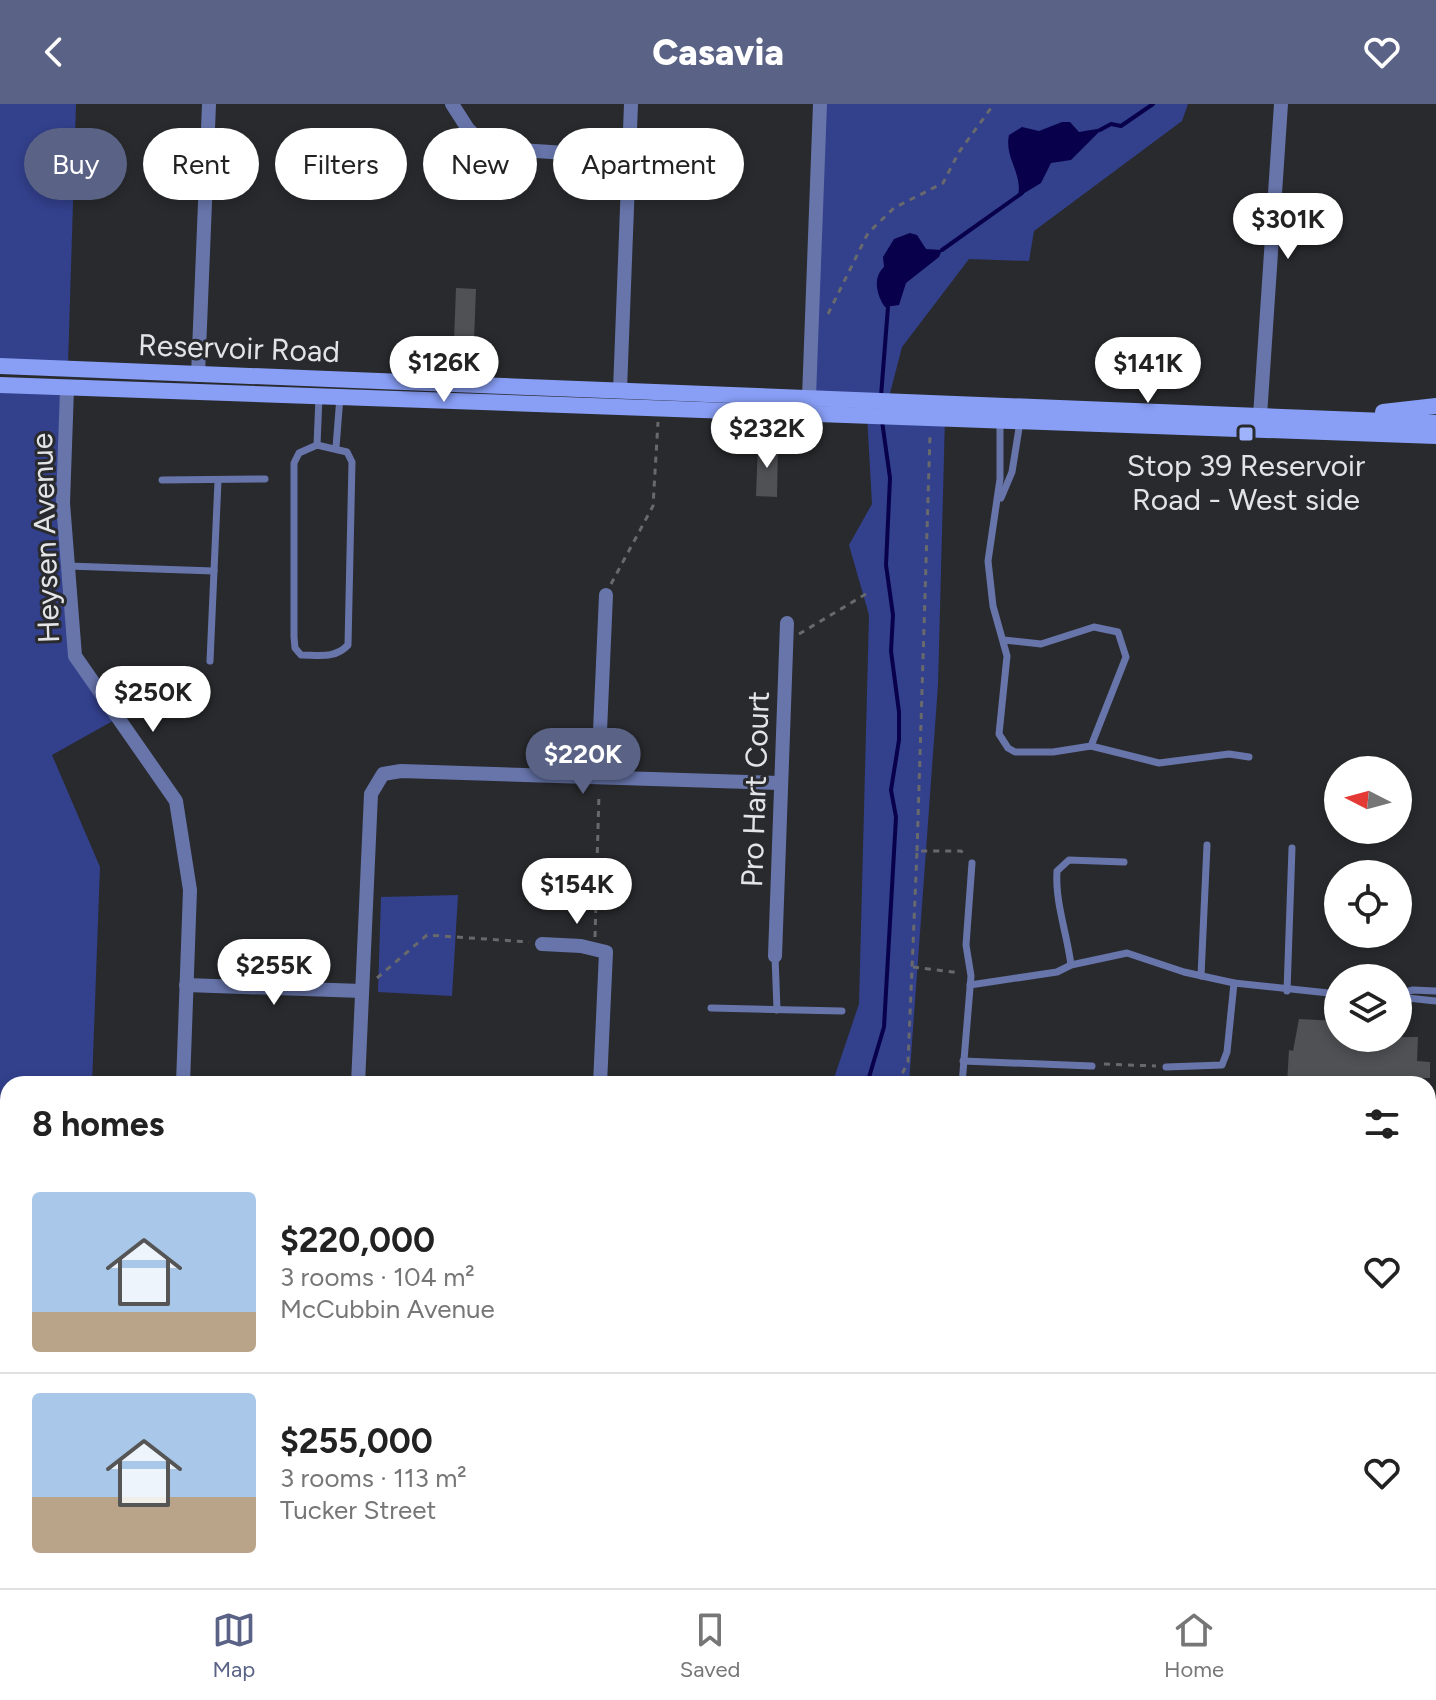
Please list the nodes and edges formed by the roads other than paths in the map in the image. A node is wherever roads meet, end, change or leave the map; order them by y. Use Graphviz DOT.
graph roads {
  1 [pos="209,104"];
  2 [pos="452,104"];
  3 [pos="631,104"];
  4 [pos="820,104"];
  5 [pos="1281,104"];
  6 [pos="630,128"];
  7 [pos="553,152"];
  8 [pos="627,200"];
  9 [pos="0,366"];
  10 [pos="68,369"];
  11 [pos="198,375"];
  12 [pos="0,385"];
  13 [pos="67,389"];
  14 [pos="197,394"];
  15 [pos="319,397"];
  16 [pos="340,397"];
  17 [pos="620,398"];
  18 [pos="808,405"];
  19 [pos="1436,406"];
  20 [pos="908,408"];
  21 [pos="1309,418"];
  22 [pos="1000,419"];
  23 [pos="1021,420"];
  24 [pos="1260,422"];
  25 [pos="1436,423"];
  26 [pos="1388,434"];
  27 [pos="1436,436"];
  28 [pos="317,445"];
  29 [pos="336,447"];
  30 [pos="1436,449"];
  31 [pos="265,479"];
  32 [pos="162,480"];
  33 [pos="218,481"];
  34 [pos="997,504"];
  35 [pos="68,566"];
  36 [pos="214,571"];
  37 [pos="606,595"];
  38 [pos="787,623"];
  39 [pos="1004,640"];
  40 [pos="210,661"];
  41 [pos="1091,746"];
  42 [pos="1249,757"];
  43 [pos="598,777"];
  44 [pos="780,783"];
  45 [pos="1207,845"];
  46 [pos="1292,848"];
  47 [pos="1124,862"];
  48 [pos="972,863"];
  49 [pos="542,944"];
  50 [pos="775,956"];
  51 [pos="1071,965"];
  52 [pos="1201,976"];
  53 [pos="1234,983"];
  54 [pos="186,985"];
  55 [pos="970,985"];
  56 [pos="1412,990"];
  57 [pos="362,991"];
  58 [pos="1287,991"];
  59 [pos="1436,991"];
  60 [pos="1324,993"];
  61 [pos="1412,998"];
  62 [pos="1436,1001"];
  63 [pos="711,1008"];
  64 [pos="777,1010"];
  65 [pos="842,1011"];
  66 [pos="963,1061"];
  67 [pos="1092,1066"];
  68 [pos="1166,1067"];
  69 [pos="183,1076"];
  70 [pos="358,1076"];
  71 [pos="600,1076"];
  72 [pos="962,1076"];
  1 -- 11 [label="street"];
  2 -- 7 [label="street"];
  3 -- 6 [label="street"];
  4 -- 18 [label="street"];
  5 -- 24 [label="street"];
  8 -- 17 [label="street"];
  9 -- 10 [label="main road, Reservoir Road"];
  10 -- 11 [label="main road, Reservoir Road"];
  10 -- 13 [label="main road"];
  11 -- 14 [label="main road"];
  11 -- 17 [label="main road, Reservoir Road"];
  12 -- 13 [label="main road, Reservoir Road"];
  13 -- 14 [label="main road, Reservoir Road"];
  13 -- 35 [label="street, Heysen Avenue"];
  14 -- 15 [label="main road, Reservoir Road"];
  15 -- 16 [label="main road, Reservoir Road"];
  15 -- 28 [label="lane"];
  16 -- 17 [label="main road, Reservoir Road"];
  16 -- 29 [label="lane"];
  17 -- 18 [label="main road, Reservoir Road"];
  17 -- 18 [label="main road, Reservoir Road"];
  18 -- 20 [label="main road, Reservoir Road"];
  19 -- 21 [label="main road"];
  20 -- 22 [label="main road, Reservoir Road"];
  20 -- 24 [label="main road, Reservoir Road"];
  21 -- 24 [label="main road, Reservoir Road"];
  21 -- 25 [label="main road, Reservoir Road"];
  22 -- 23 [label="main road, Reservoir Road"];
  22 -- 34 [label="lane"];
  23 -- 24 [label="main road, Reservoir Road"];
  23 -- 34 [label="lane"];
  24 -- 26 [label="main road, Reservoir Road"];
  26 -- 27 [label="main road, Reservoir Road"];
  26 -- 30 [label="main road"];
  28 -- 29 [label="lane"];
  28 -- 29 [label="lane"];
  31 -- 33 [label="lane"];
  32 -- 33 [label="lane"];
  33 -- 36 [label="lane"];
  34 -- 39 [label="lane"];
  35 -- 36 [label="lane"];
  35 -- 54 [label="street, Heysen Avenue"];
  36 -- 40 [label="lane"];
  37 -- 43 [label="street"];
  38 -- 44 [label="street, Pro Hart Court"];
  39 -- 41 [label="lane"];
  39 -- 41 [label="lane"];
  41 -- 42 [label="lane"];
  43 -- 44 [label="street"];
  43 -- 57 [label="street"];
  44 -- 50 [label="street, Pro Hart Court"];
  45 -- 52 [label="lane"];
  46 -- 58 [label="lane"];
  47 -- 51 [label="lane"];
  48 -- 55 [label="lane"];
  49 -- 71 [label="street"];
  50 -- 64 [label="lane"];
  51 -- 52 [label="lane"];
  51 -- 55 [label="lane"];
  52 -- 53 [label="lane"];
  53 -- 58 [label="lane"];
  53 -- 68 [label="lane"];
  54 -- 57 [label="street"];
  54 -- 69 [label="street, Heysen Avenue"];
  55 -- 66 [label="lane"];
  56 -- 59 [label="lane"];
  57 -- 70 [label="street"];
  58 -- 60 [label="lane"];
  61 -- 62 [label="lane"];
  63 -- 64 [label="lane"];
  64 -- 65 [label="lane"];
  66 -- 67 [label="lane"];
  66 -- 72 [label="lane"];
}
